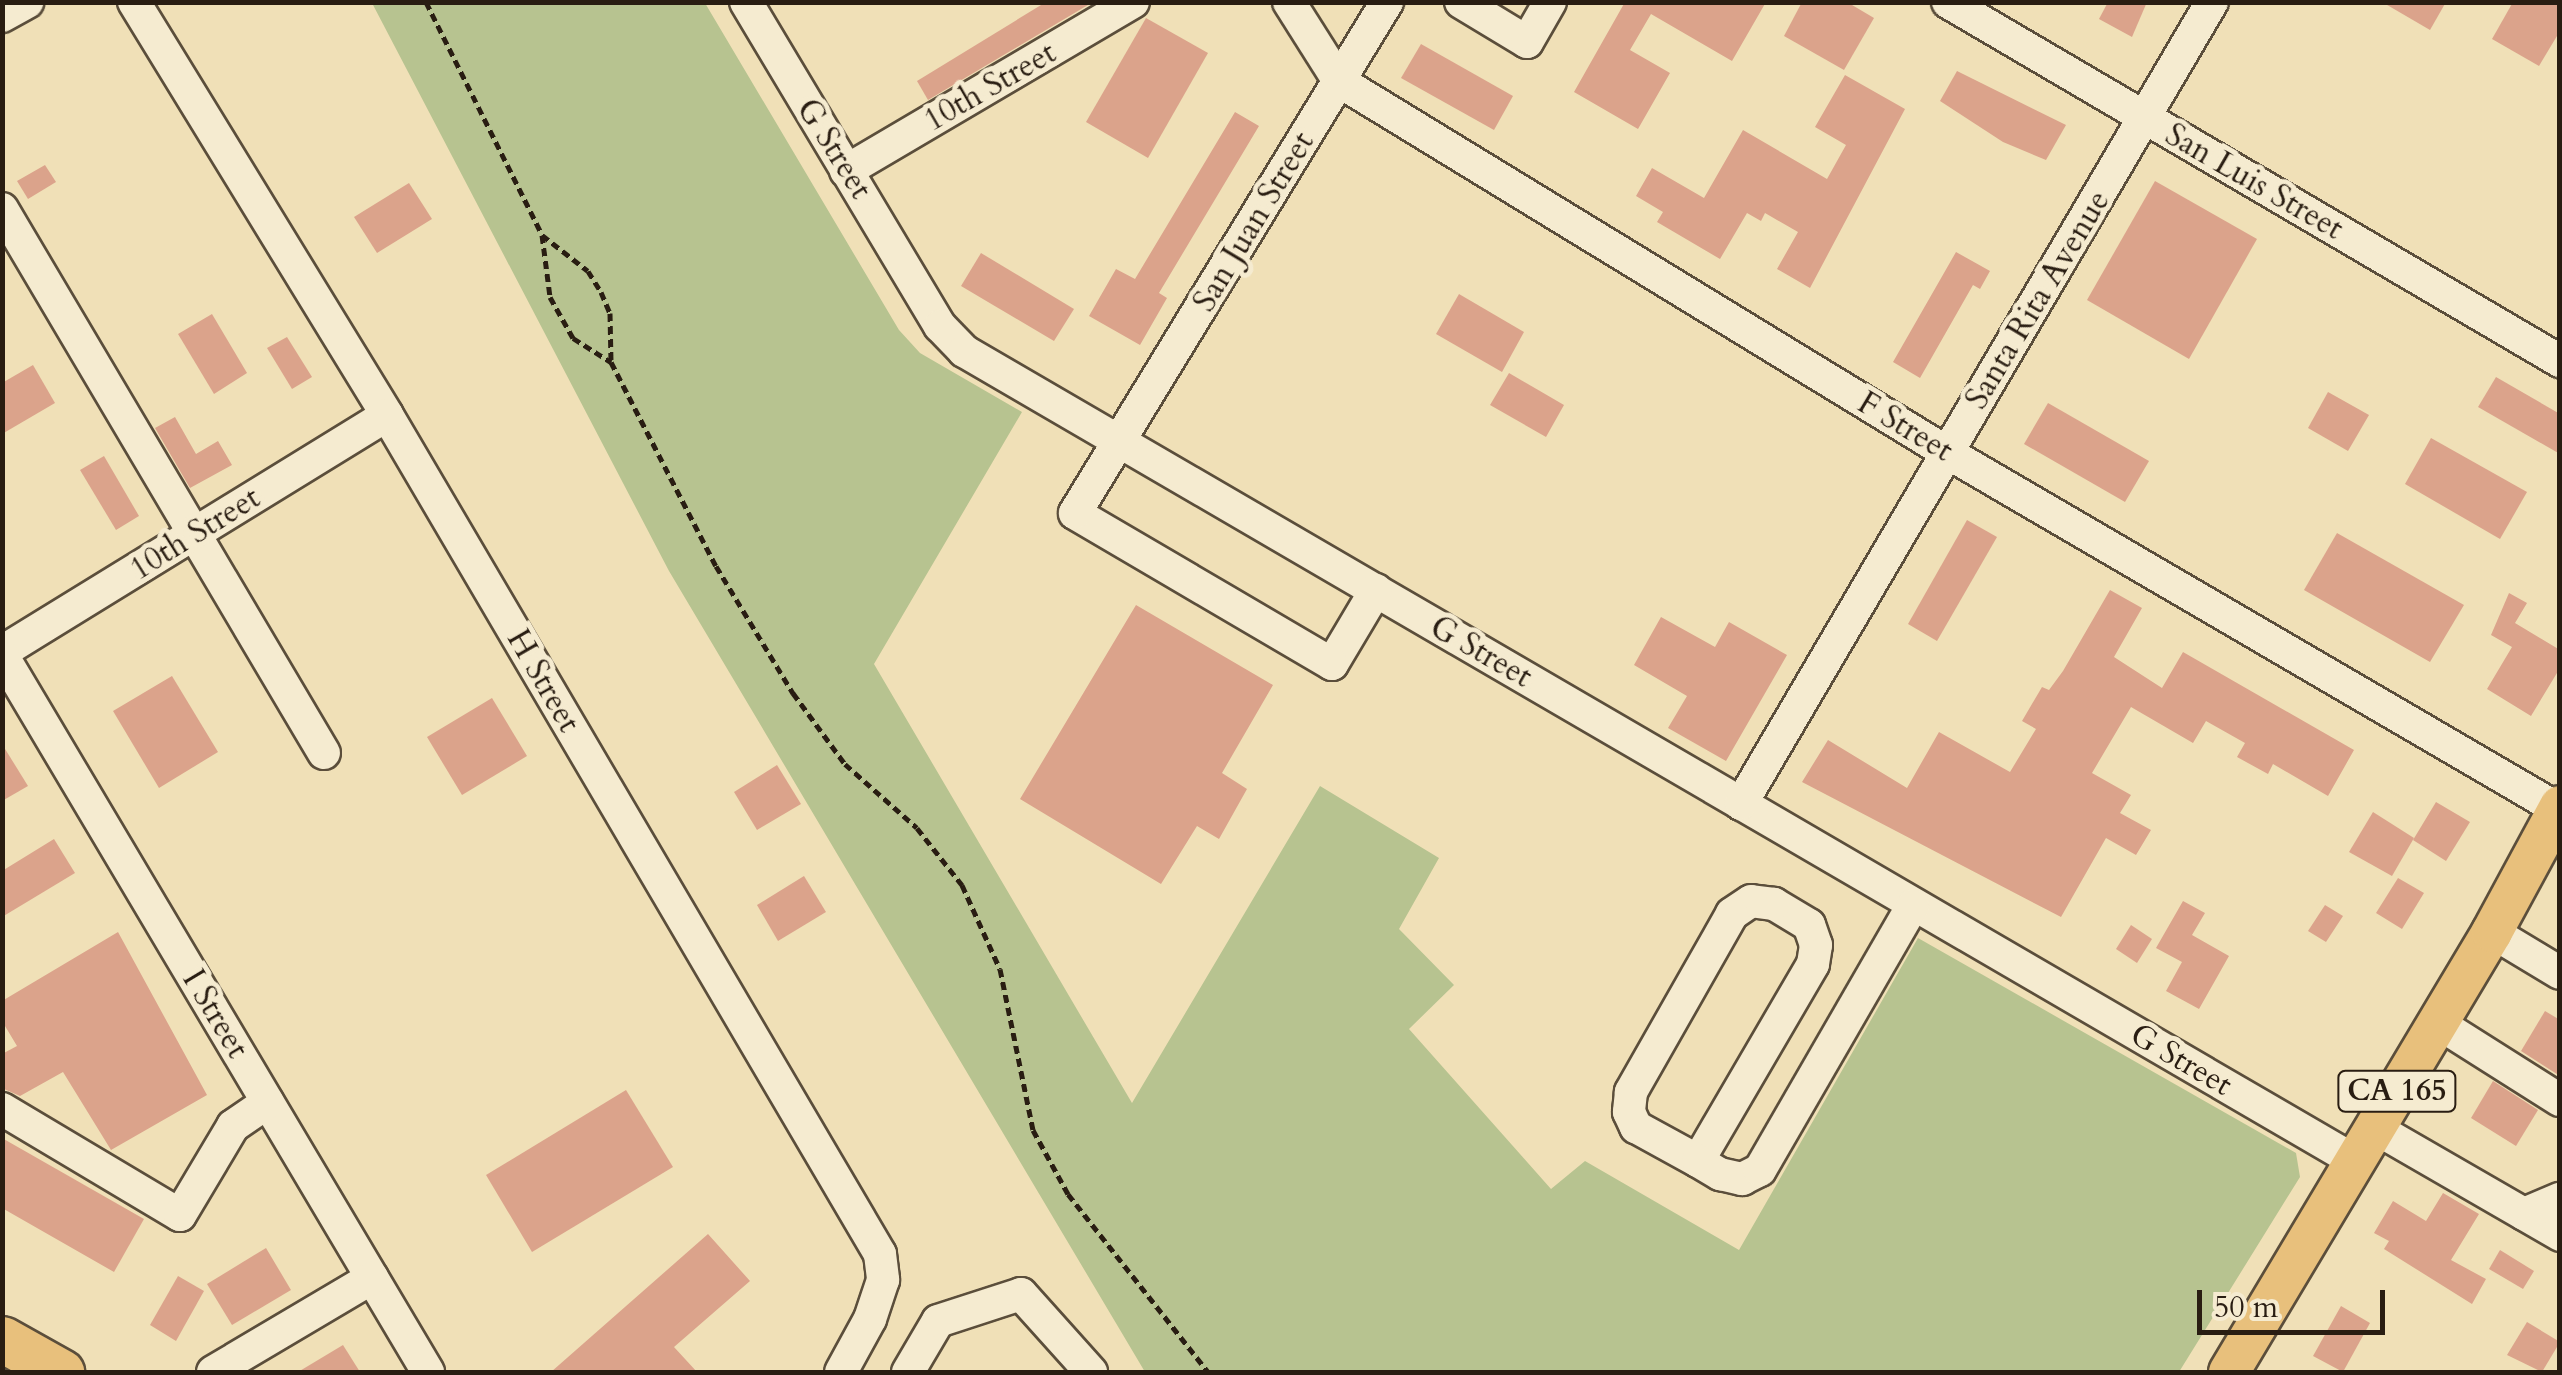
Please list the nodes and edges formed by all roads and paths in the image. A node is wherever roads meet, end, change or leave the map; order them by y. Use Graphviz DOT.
graph roads {
  1 [pos="27,2"];
  2 [pos="134,2"];
  3 [pos="426,2"];
  4 [pos="746,2"];
  5 [pos="1134,2"];
  6 [pos="1289,2"];
  7 [pos="1387,2"];
  8 [pos="1461,2"];
  9 [pos="1550,2"];
  10 [pos="1948,2"];
  11 [pos="2212,2"];
  12 [pos="2,16"];
  13 [pos="1339,81"];
  14 [pos="2146,119"];
  15 [pos="846,171"];
  16 [pos="2,209"];
  17 [pos="542,236"];
  18 [pos="2560,361"];
  19 [pos="611,362"];
  20 [pos="387,415"];
  21 [pos="1122,441"];
  22 [pos="1948,453"];
  23 [pos="196,533"];
  24 [pos="1376,590"];
  25 [pos="2,654"];
  26 [pos="324,753"];
  27 [pos="1741,804"];
  28 [pos="2559,807"];
  29 [pos="1913,904"];
  30 [pos="2492,932"];
  31 [pos="2560,973"];
  32 [pos="2438,1023"];
  33 [pos="2560,1100"];
  34 [pos="268,1102"];
  35 [pos="2,1109"];
  36 [pos="2365,1144"];
  37 [pos="1698,1161"];
  38 [pos="2560,1199"];
  39 [pos="2524,1214"];
  40 [pos="2560,1235"];
  41 [pos="372,1278"];
  42 [pos="2,1339"];
  43 [pos="62,1372"];
  44 [pos="214,1372"];
  45 [pos="428,1372"];
  46 [pos="840,1372"];
  47 [pos="908,1372"];
  48 [pos="1092,1372"];
  49 [pos="1208,1372"];
  50 [pos="2229,1372"];
  1 -- 12 [label="street"];
  2 -- 20 [label="street, H Street"];
  3 -- 17 [label="path"];
  4 -- 15 [label="street, G Street"];
  5 -- 15 [label="street, 10th Street"];
  6 -- 13 [label="street, F Street"];
  7 -- 13 [label="street, San Juan Street"];
  8 -- 9 [label="street"];
  10 -- 14 [label="street, San Luis Street"];
  11 -- 14 [label="street, Santa Rita Avenue"];
  13 -- 21 [label="street, San Juan Street"];
  13 -- 22 [label="street, F Street"];
  14 -- 18 [label="street, San Luis Street"];
  14 -- 22 [label="street, Santa Rita Avenue"];
  15 -- 21 [label="street, G Street"];
  16 -- 23 [label="street"];
  17 -- 19 [label="path"];
  17 -- 19 [label="path"];
  19 -- 49 [label="path"];
  20 -- 23 [label="street, 10th Street"];
  20 -- 46 [label="street, H Street"];
  21 -- 24 [label="street, G Street"];
  21 -- 24 [label="street, San Juan Street"];
  22 -- 27 [label="street, Santa Rita Avenue"];
  22 -- 28 [label="street, F Street"];
  23 -- 25 [label="street, 10th Street"];
  23 -- 26 [label="street"];
  24 -- 27 [label="street, G Street"];
  25 -- 34 [label="street, I Street"];
  27 -- 29 [label="street, G Street"];
  28 -- 30 [label="main road, CA 165"];
  29 -- 36 [label="street, G Street"];
  29 -- 37 [label="street"];
  30 -- 31 [label="street"];
  30 -- 32 [label="main road, CA 165"];
  32 -- 33 [label="street"];
  32 -- 36 [label="main road, CA 165"];
  34 -- 35 [label="street"];
  34 -- 41 [label="street, I Street"];
  36 -- 39 [label="street, G Street"];
  36 -- 50 [label="main road, CA 165"];
  37 -- 37 [label="street"];
  38 -- 39 [label="street"];
  39 -- 40 [label="street, G Street"];
  41 -- 44 [label="street"];
  41 -- 45 [label="street, I Street"];
  42 -- 43 [label="highway"];
  47 -- 48 [label="street"];
}
